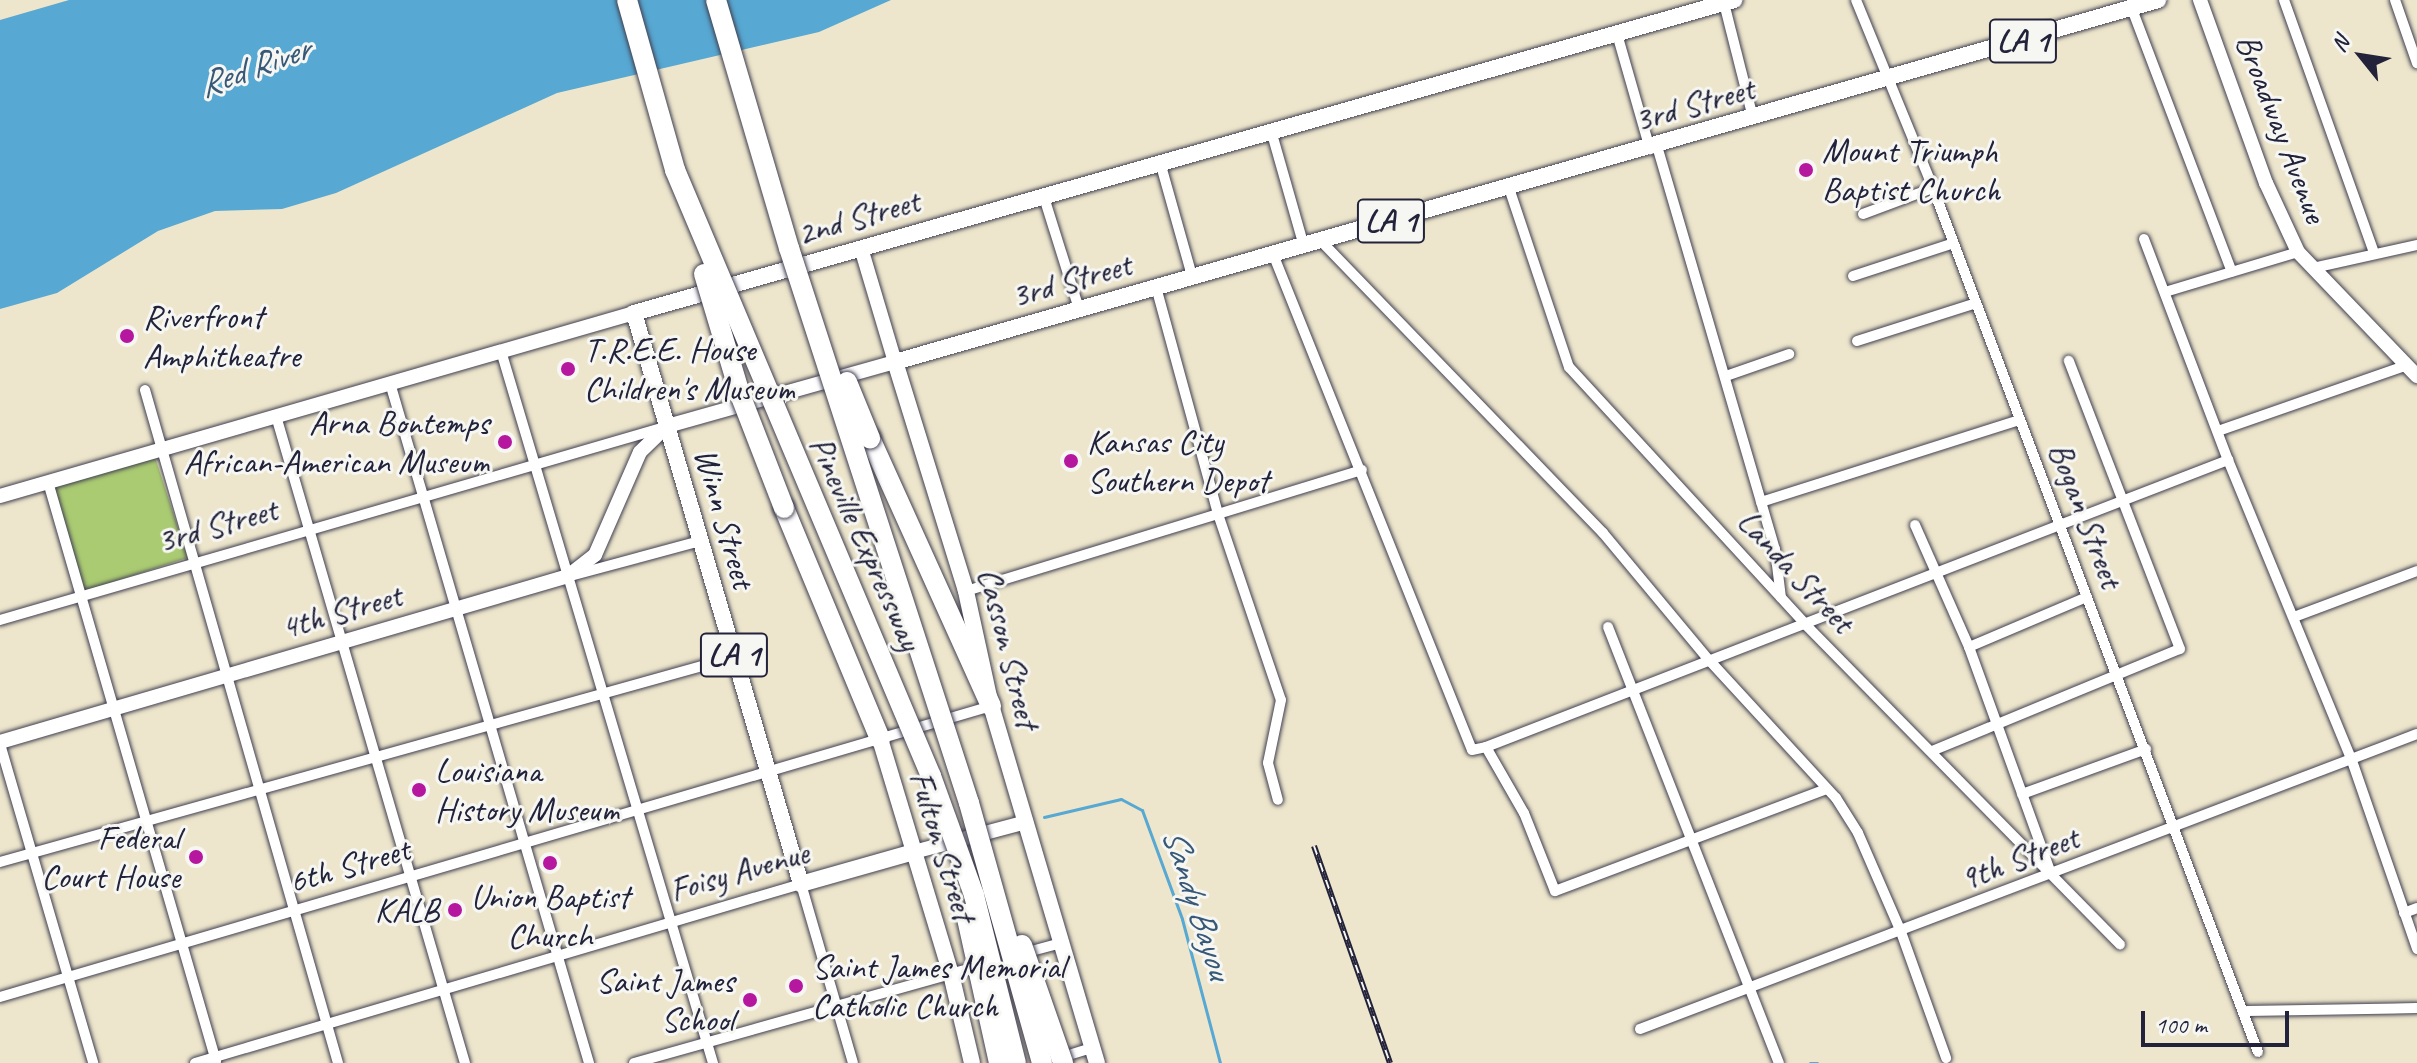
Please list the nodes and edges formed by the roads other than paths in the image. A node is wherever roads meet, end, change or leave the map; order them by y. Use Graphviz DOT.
graph roads {
  1 [pos="627,0"];
  2 [pos="716,0"];
  3 [pos="1856,0"];
  4 [pos="2158,0"];
  5 [pos="2200,0"];
  6 [pos="2284,0"];
  7 [pos="2395,0"];
  8 [pos="1729,2"];
  9 [pos="1702,5"];
  10 [pos="2132,9"];
  11 [pos="1617,34"];
  12 [pos="2417,63"];
  13 [pos="1887,80"];
  14 [pos="1753,118"];
  15 [pos="1272,134"];
  16 [pos="1654,148"];
  17 [pos="1160,162"];
  18 [pos="675,170"];
  19 [pos="1509,188"];
  20 [pos="1933,188"];
  21 [pos="1043,194"];
  22 [pos="1863,214"];
  23 [pos="2144,239"];
  24 [pos="1321,241"];
  25 [pos="1951,244"];
  26 [pos="2417,245"];
  27 [pos="1304,246"];
  28 [pos="789,248"];
  29 [pos="861,248"];
  30 [pos="2298,252"];
  31 [pos="2374,253"];
  32 [pos="1273,254"];
  33 [pos="2313,268"];
  34 [pos="2232,272"];
  35 [pos="1192,276"];
  36 [pos="1853,276"];
  37 [pos="1156,287"];
  38 [pos="2165,292"];
  39 [pos="1973,304"];
  40 [pos="1079,309"];
  41 [pos="634,313"];
  42 [pos="1857,341"];
  43 [pos="501,351"];
  44 [pos="1789,354"];
  45 [pos="2069,361"];
  46 [pos="895,362"];
  47 [pos="2412,370"];
  48 [pos="1726,376"];
  49 [pos="390,383"];
  50 [pos="145,390"];
  51 [pos="276,416"];
  52 [pos="2019,420"];
  53 [pos="667,426"];
  54 [pos="2218,431"];
  55 [pos="162,449"];
  56 [pos="2228,460"];
  57 [pos="535,464"];
  58 [pos="1362,470"];
  59 [pos="48,482"];
  60 [pos="0,496"];
  61 [pos="423,497"];
  62 [pos="2122,501"];
  63 [pos="1761,502"];
  64 [pos="1219,517"];
  65 [pos="1915,525"];
  66 [pos="2060,526"];
  67 [pos="309,530"];
  68 [pos="700,541"];
  69 [pos="195,563"];
  70 [pos="2417,571"];
  71 [pos="1936,573"];
  72 [pos="568,576"];
  73 [pos="966,591"];
  74 [pos="81,596"];
  75 [pos="2087,597"];
  76 [pos="1781,598"];
  77 [pos="456,609"];
  78 [pos="2294,617"];
  79 [pos="0,620"];
  80 [pos="1806,625"];
  81 [pos="1608,627"];
  82 [pos="342,642"];
  83 [pos="1969,647"];
  84 [pos="734,657"];
  85 [pos="1709,660"];
  86 [pos="2118,675"];
  87 [pos="227,676"];
  88 [pos="1633,691"];
  89 [pos="603,694"];
  90 [pos="991,706"];
  91 [pos="114,709"];
  92 [pos="1998,725"];
  93 [pos="489,726"];
  94 [pos="2417,734"];
  95 [pos="880,739"];
  96 [pos="0,743"];
  97 [pos="1486,747"];
  98 [pos="2146,749"];
  99 [pos="1932,751"];
  100 [pos="376,757"];
  101 [pos="2351,758"];
  102 [pos="768,772"];
  103 [pos="1827,789"];
  104 [pos="260,790"];
  105 [pos="2022,794"];
  106 [pos="1278,800"];
  107 [pos="969,803"];
  108 [pos="638,810"];
  109 [pos="147,821"];
  110 [pos="1026,822"];
  111 [pos="2175,827"];
  112 [pos="952,839"];
  113 [pos="1691,840"];
  114 [pos="522,844"];
  115 [pos="914,852"];
  116 [pos="32,853"];
  117 [pos="0,862"];
  118 [pos="410,876"];
  119 [pos="2053,876"];
  120 [pos="801,884"];
  121 [pos="2417,908"];
  122 [pos="294,910"];
  123 [pos="2404,913"];
  124 [pos="671,922"];
  125 [pos="1901,932"];
  126 [pos="182,943"];
  127 [pos="1061,943"];
  128 [pos="2120,945"];
  129 [pos="2417,949"];
  130 [pos="556,956"];
  131 [pos="951,974"];
  132 [pos="68,977"];
  133 [pos="1750,988"];
  134 [pos="443,990"];
  135 [pos="0,997"];
  136 [pos="837,1006"];
  137 [pos="2417,1008"];
  138 [pos="2247,1011"];
  139 [pos="327,1024"];
  140 [pos="1640,1029"];
  141 [pos="707,1042"];
  142 [pos="2258,1052"];
  143 [pos="1095,1056"];
  144 [pos="1946,1058"];
  145 [pos="216,1060"];
  146 [pos="93,1063"];
  147 [pos="195,1063"];
  148 [pos="338,1063"];
  149 [pos="465,1063"];
  150 [pos="589,1063"];
  151 [pos="634,1063"];
  152 [pos="713,1063"];
  153 [pos="853,1063"];
  154 [pos="972,1063"];
  155 [pos="999,1063"];
  156 [pos="1016,1063"];
  157 [pos="1042,1063"];
  158 [pos="1063,1063"];
  159 [pos="1779,1063"];
  1 -- 18 [label="highway, Pineville Expressway, bridge"];
  2 -- 28 [label="highway, Pineville Expressway, bridge"];
  3 -- 13 [label="street, Bogan Street"];
  4 -- 10 [label="main road, 3rd Street / LA 1"];
  5 -- 30 [label="main road, Broadway Avenue"];
  6 -- 31 [label="street"];
  7 -- 12 [label="street"];
  8 -- 9 [label="main road, 2nd Street"];
  8 -- 14 [label="street"];
  9 -- 11 [label="main road, 2nd Street"];
  10 -- 13 [label="main road, 3rd Street / LA 1"];
  10 -- 34 [label="street"];
  11 -- 15 [label="main road, 2nd Street"];
  11 -- 16 [label="street"];
  13 -- 14 [label="main road, 3rd Street / LA 1"];
  13 -- 20 [label="street, Bogan Street"];
  14 -- 16 [label="main road, 3rd Street / LA 1"];
  15 -- 17 [label="main road, 2nd Street"];
  15 -- 27 [label="street"];
  16 -- 19 [label="main road, 3rd Street / LA 1"];
  16 -- 48 [label="street"];
  17 -- 21 [label="main road, 2nd Street"];
  17 -- 35 [label="street"];
  18 -- 95 [label="highway, bridge"];
  18 -- 112 [label="highway, Pineville Expressway, bridge"];
  19 -- 24 [label="main road, 3rd Street / LA 1"];
  19 -- 76 [label="street, Landa Street"];
  20 -- 22 [label="street"];
  20 -- 25 [label="street, Bogan Street"];
  21 -- 29 [label="main road, 2nd Street"];
  21 -- 40 [label="street"];
  23 -- 38 [label="street"];
  24 -- 27 [label="main road, 3rd Street / LA 1"];
  24 -- 85 [label="street"];
  25 -- 36 [label="street"];
  25 -- 39 [label="street, Bogan Street"];
  26 -- 31 [label="street"];
  27 -- 32 [label="main road, 3rd Street / LA 1"];
  28 -- 90 [label="highway, bridge"];
  28 -- 107 [label="highway, Pineville Expressway, bridge"];
  29 -- 41 [label="main road, 2nd Street"];
  29 -- 46 [label="main road, Casson Street"];
  30 -- 33 [label="main road, Broadway Avenue"];
  30 -- 34 [label="street"];
  31 -- 33 [label="street"];
  32 -- 35 [label="main road, 3rd Street / LA 1"];
  32 -- 58 [label="street"];
  33 -- 47 [label="main road, Broadway Avenue"];
  34 -- 38 [label="street"];
  35 -- 37 [label="main road, 3rd Street / LA 1"];
  37 -- 40 [label="main road, 3rd Street / LA 1"];
  37 -- 64 [label="street"];
  38 -- 54 [label="street"];
  39 -- 42 [label="street"];
  39 -- 52 [label="street, Bogan Street"];
  40 -- 46 [label="main road, 3rd Street / LA 1"];
  41 -- 43 [label="main road, 2nd Street"];
  41 -- 53 [label="main road, Winn Street / LA 1"];
  43 -- 49 [label="main road, 2nd Street"];
  43 -- 57 [label="street"];
  44 -- 48 [label="street"];
  45 -- 62 [label="street"];
  46 -- 53 [label="main road, 3rd Street"];
  46 -- 73 [label="main road, Casson Street"];
  47 -- 54 [label="street"];
  48 -- 63 [label="street"];
  49 -- 51 [label="main road, 2nd Street"];
  49 -- 61 [label="street"];
  50 -- 55 [label="street"];
  51 -- 55 [label="main road, 2nd Street"];
  51 -- 67 [label="street"];
  52 -- 63 [label="street"];
  52 -- 66 [label="street, Bogan Street"];
  53 -- 57 [label="street, 3rd Street"];
  53 -- 68 [label="main road, Winn Street / LA 1"];
  53 -- 72 [label="main road"];
  54 -- 56 [label="street"];
  55 -- 59 [label="main road, 2nd Street"];
  55 -- 69 [label="street"];
  56 -- 62 [label="street"];
  56 -- 78 [label="street"];
  57 -- 61 [label="street, 3rd Street"];
  57 -- 72 [label="street"];
  58 -- 64 [label="street"];
  58 -- 97 [label="street"];
  59 -- 60 [label="main road, 2nd Street"];
  59 -- 74 [label="street"];
  61 -- 67 [label="street, 3rd Street"];
  61 -- 77 [label="street"];
  62 -- 66 [label="street"];
  62 -- 86 [label="street"];
  63 -- 76 [label="street"];
  64 -- 73 [label="street"];
  64 -- 106 [label="street"];
  65 -- 71 [label="street"];
  66 -- 71 [label="street"];
  66 -- 75 [label="street, Bogan Street"];
  67 -- 69 [label="street, 3rd Street"];
  67 -- 82 [label="street"];
  68 -- 72 [label="street, 4th Street"];
  68 -- 84 [label="main road, Winn Street / LA 1"];
  69 -- 74 [label="street, 3rd Street"];
  69 -- 87 [label="street"];
  70 -- 78 [label="street"];
  71 -- 80 [label="street"];
  71 -- 83 [label="street"];
  72 -- 77 [label="main road, 4th Street"];
  72 -- 89 [label="street"];
  73 -- 90 [label="main road, Casson Street"];
  74 -- 79 [label="street, 3rd Street"];
  74 -- 91 [label="street"];
  75 -- 83 [label="street"];
  75 -- 86 [label="street, Bogan Street"];
  76 -- 80 [label="street, Landa Street"];
  77 -- 82 [label="main road, 4th Street"];
  77 -- 93 [label="street"];
  78 -- 101 [label="street"];
  80 -- 85 [label="street"];
  80 -- 99 [label="street, Landa Street"];
  81 -- 88 [label="street"];
  82 -- 87 [label="main road, 4th Street"];
  82 -- 100 [label="street"];
  83 -- 92 [label="street"];
  84 -- 89 [label="street"];
  84 -- 102 [label="main road, Winn Street / LA 1"];
  85 -- 88 [label="street"];
  85 -- 103 [label="street"];
  86 -- 92 [label="street"];
  86 -- 98 [label="street, Bogan Street"];
  87 -- 91 [label="main road, 4th Street"];
  87 -- 104 [label="street"];
  88 -- 97 [label="street"];
  88 -- 113 [label="street"];
  89 -- 93 [label="street"];
  89 -- 108 [label="street"];
  90 -- 95 [label="street, 6th Street"];
  90 -- 110 [label="main road, Casson Street"];
  91 -- 96 [label="main road, 4th Street"];
  91 -- 109 [label="street"];
  92 -- 99 [label="street"];
  92 -- 105 [label="street"];
  93 -- 100 [label="street"];
  93 -- 114 [label="street"];
  94 -- 101 [label="street, 9th Street"];
  95 -- 102 [label="street, 6th Street"];
  95 -- 115 [label="main road, Fulton Street"];
  96 -- 116 [label="street"];
  97 -- 113 [label="street"];
  98 -- 105 [label="street"];
  98 -- 111 [label="street, Bogan Street"];
  99 -- 119 [label="street, Landa Street"];
  100 -- 104 [label="street"];
  100 -- 118 [label="street"];
  101 -- 111 [label="street, 9th Street"];
  101 -- 123 [label="street"];
  102 -- 108 [label="street, 6th Street"];
  102 -- 120 [label="main road, Winn Street / LA 1"];
  103 -- 113 [label="street"];
  103 -- 125 [label="street"];
  104 -- 109 [label="street"];
  104 -- 122 [label="street"];
  105 -- 119 [label="street"];
  107 -- 157 [label="highway, bridge"];
  107 -- 158 [label="highway, bridge"];
  108 -- 114 [label="street, 6th Street"];
  108 -- 124 [label="street"];
  109 -- 116 [label="street"];
  109 -- 126 [label="street"];
  110 -- 115 [label="main road, Foisy Avenue"];
  110 -- 127 [label="main road, Casson Street"];
  111 -- 119 [label="street, 9th Street"];
  111 -- 138 [label="street, Bogan Street"];
  112 -- 155 [label="highway, bridge"];
  112 -- 156 [label="highway, bridge"];
  113 -- 133 [label="street"];
  114 -- 118 [label="street, 6th Street"];
  114 -- 130 [label="street"];
  115 -- 120 [label="main road, Foisy Avenue"];
  115 -- 131 [label="main road, Fulton Street"];
  116 -- 117 [label="street"];
  116 -- 132 [label="street"];
  118 -- 122 [label="street, 6th Street"];
  118 -- 134 [label="street"];
  119 -- 125 [label="street, 9th Street"];
  119 -- 128 [label="street, Landa Street"];
  120 -- 124 [label="street, Foisy Avenue"];
  120 -- 136 [label="street, Winn Street"];
  121 -- 123 [label="street"];
  122 -- 126 [label="street, 6th Street"];
  122 -- 139 [label="street"];
  123 -- 129 [label="street"];
  124 -- 130 [label="street, Foisy Avenue"];
  124 -- 141 [label="street"];
  125 -- 133 [label="street, 9th Street"];
  125 -- 144 [label="street"];
  126 -- 132 [label="street, 6th Street"];
  126 -- 145 [label="street"];
  127 -- 131 [label="street"];
  127 -- 143 [label="main road, Casson Street"];
  130 -- 134 [label="street, Foisy Avenue"];
  130 -- 150 [label="street"];
  131 -- 136 [label="street"];
  131 -- 154 [label="main road, Fulton Street"];
  132 -- 135 [label="street, 6th Street"];
  132 -- 146 [label="street"];
  133 -- 140 [label="street, 9th Street"];
  133 -- 159 [label="street"];
  134 -- 139 [label="street, Foisy Avenue"];
  134 -- 149 [label="street"];
  136 -- 141 [label="street"];
  136 -- 153 [label="street, Winn Street"];
  137 -- 138 [label="street"];
  138 -- 142 [label="street, Bogan Street"];
  139 -- 145 [label="street, Foisy Avenue"];
  139 -- 148 [label="street"];
  141 -- 151 [label="street"];
  141 -- 152 [label="street"];
  143 -- 157 [label="street"];
  145 -- 147 [label="street, Foisy Avenue"];
}
